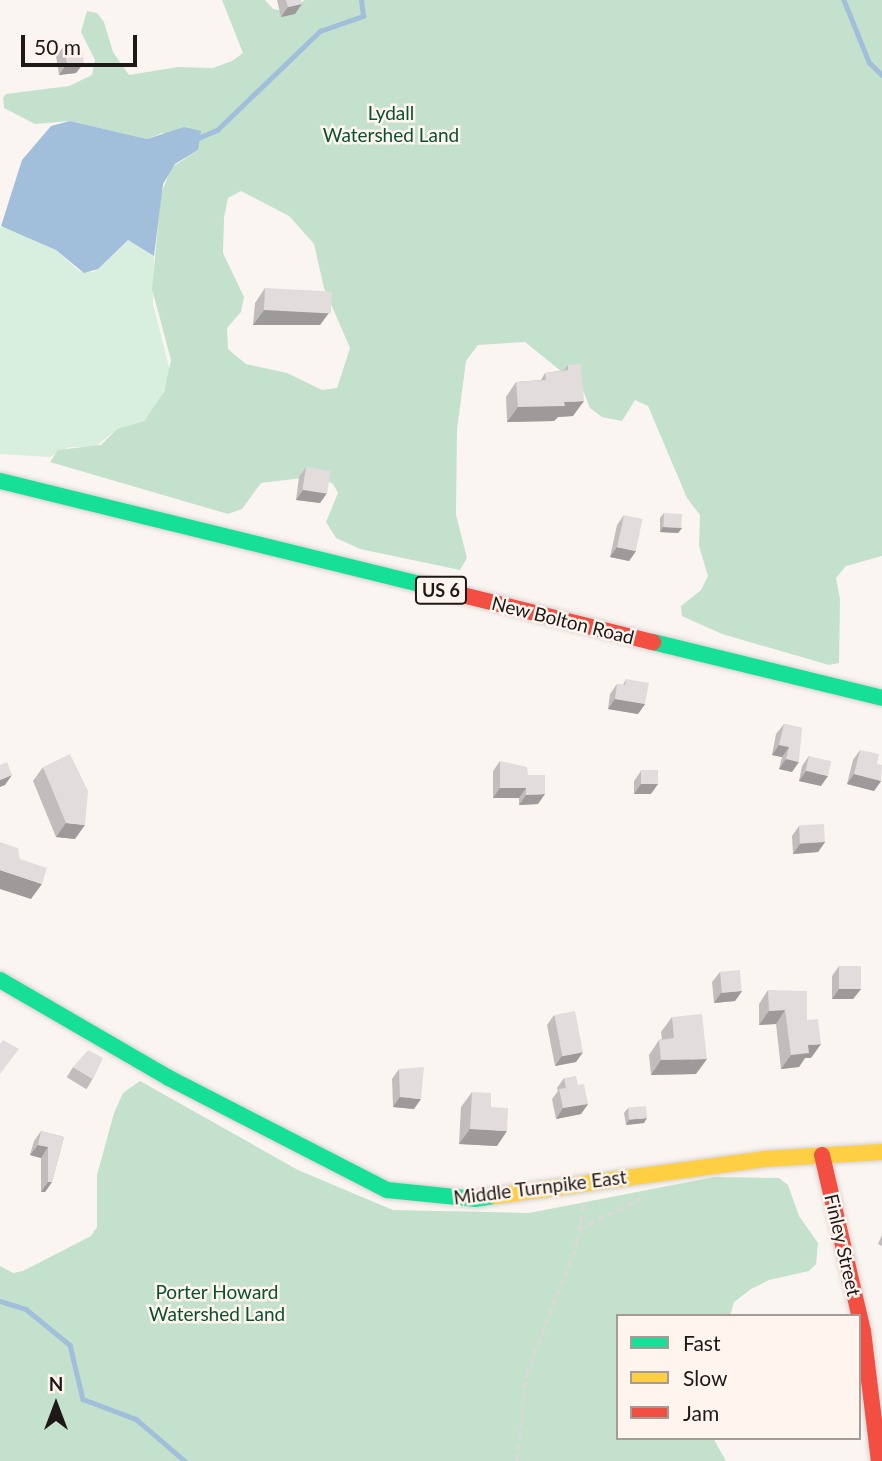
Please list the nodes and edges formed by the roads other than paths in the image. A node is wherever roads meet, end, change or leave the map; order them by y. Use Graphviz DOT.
graph roads {
  1 [pos="0,481"];
  2 [pos="882,698"];
  3 [pos="0,980"];
  4 [pos="882,1152"];
  5 [pos="822,1155"];
  6 [pos="859,1314"];
  7 [pos="861,1322"];
  8 [pos="879,1461"];
  1 -- 2 [label="street, New Bolton Road / US 6"];
  3 -- 5 [label="street, Middle Turnpike East"];
  4 -- 5 [label="street, Middle Turnpike East"];
  5 -- 6 [label="street, Finley Street"];
  7 -- 8 [label="street, Finley Street"];
}
